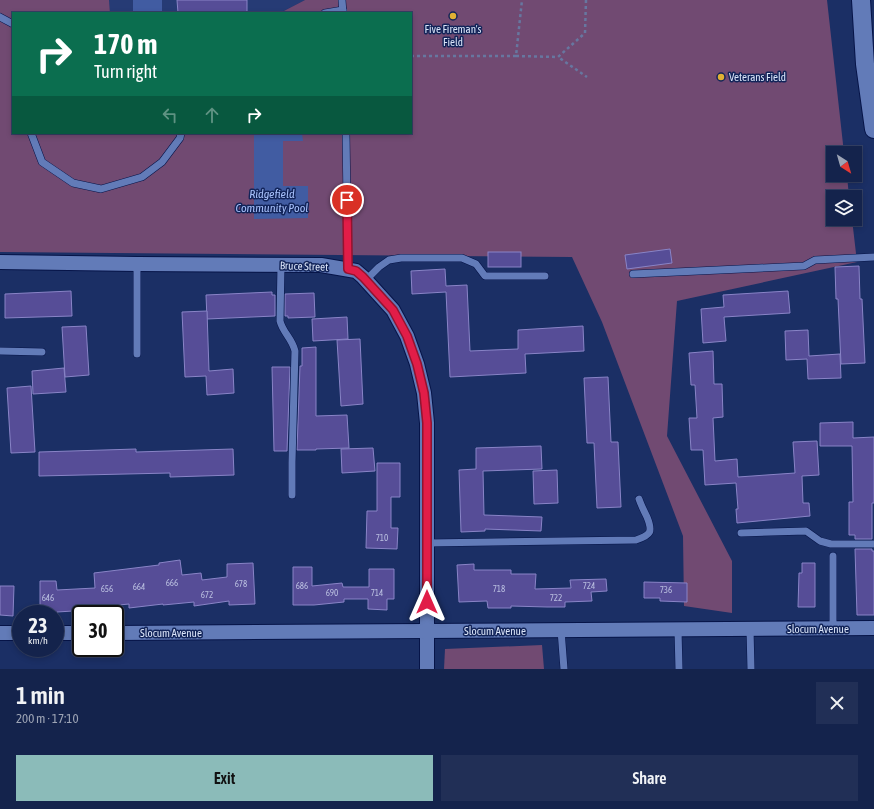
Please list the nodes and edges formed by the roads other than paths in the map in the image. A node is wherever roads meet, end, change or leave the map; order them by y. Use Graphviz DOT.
graph roads {
  1 [pos="342,0"];
  2 [pos="861,0"];
  3 [pos="343,12"];
  4 [pos="0,17"];
  5 [pos="12,23"];
  6 [pos="874,130"];
  7 [pos="31,134"];
  8 [pos="181,134"];
  9 [pos="346,134"];
  10 [pos="874,257"];
  11 [pos="0,262"];
  12 [pos="137,264"];
  13 [pos="281,264"];
  14 [pos="348,269"];
  15 [pos="632,274"];
  16 [pos="545,276"];
  17 [pos="366,280"];
  18 [pos="0,351"];
  19 [pos="42,352"];
  20 [pos="137,354"];
  21 [pos="292,495"];
  22 [pos="639,499"];
  23 [pos="741,533"];
  24 [pos="427,543"];
  25 [pos="874,544"];
  26 [pos="833,556"];
  27 [pos="874,628"];
  28 [pos="750,629"];
  29 [pos="833,629"];
  30 [pos="562,630"];
  31 [pos="678,630"];
  32 [pos="427,631"];
  33 [pos="12,633"];
  34 [pos="124,633"];
  35 [pos="0,634"];
  36 [pos="427,669"];
  37 [pos="564,669"];
  38 [pos="679,669"];
  39 [pos="751,669"];
  1 -- 3 [label="lane"];
  2 -- 6 [label="street"];
  4 -- 5 [label="lane"];
  7 -- 8 [label="lane"];
  9 -- 14 [label="lane"];
  10 -- 15 [label="lane"];
  11 -- 12 [label="street, Bruce Street"];
  12 -- 13 [label="street, Bruce Street"];
  12 -- 20 [label="lane"];
  13 -- 14 [label="street, Bruce Street"];
  13 -- 21 [label="lane"];
  14 -- 17 [label="street, Bruce Street"];
  16 -- 17 [label="lane"];
  17 -- 24 [label="street, Bruce Street"];
  18 -- 19 [label="lane"];
  22 -- 24 [label="lane"];
  23 -- 25 [label="lane"];
  24 -- 32 [label="street, Bruce Street"];
  26 -- 29 [label="lane"];
  27 -- 29 [label="street, Slocum Avenue"];
  28 -- 29 [label="street, Slocum Avenue"];
  28 -- 31 [label="street, Slocum Avenue"];
  28 -- 39 [label="lane"];
  30 -- 31 [label="street, Slocum Avenue"];
  30 -- 32 [label="street, Slocum Avenue"];
  30 -- 37 [label="lane"];
  31 -- 38 [label="lane"];
  32 -- 34 [label="street, Slocum Avenue"];
  32 -- 36 [label="street, Bruce Street"];
  33 -- 35 [label="street"];
}
